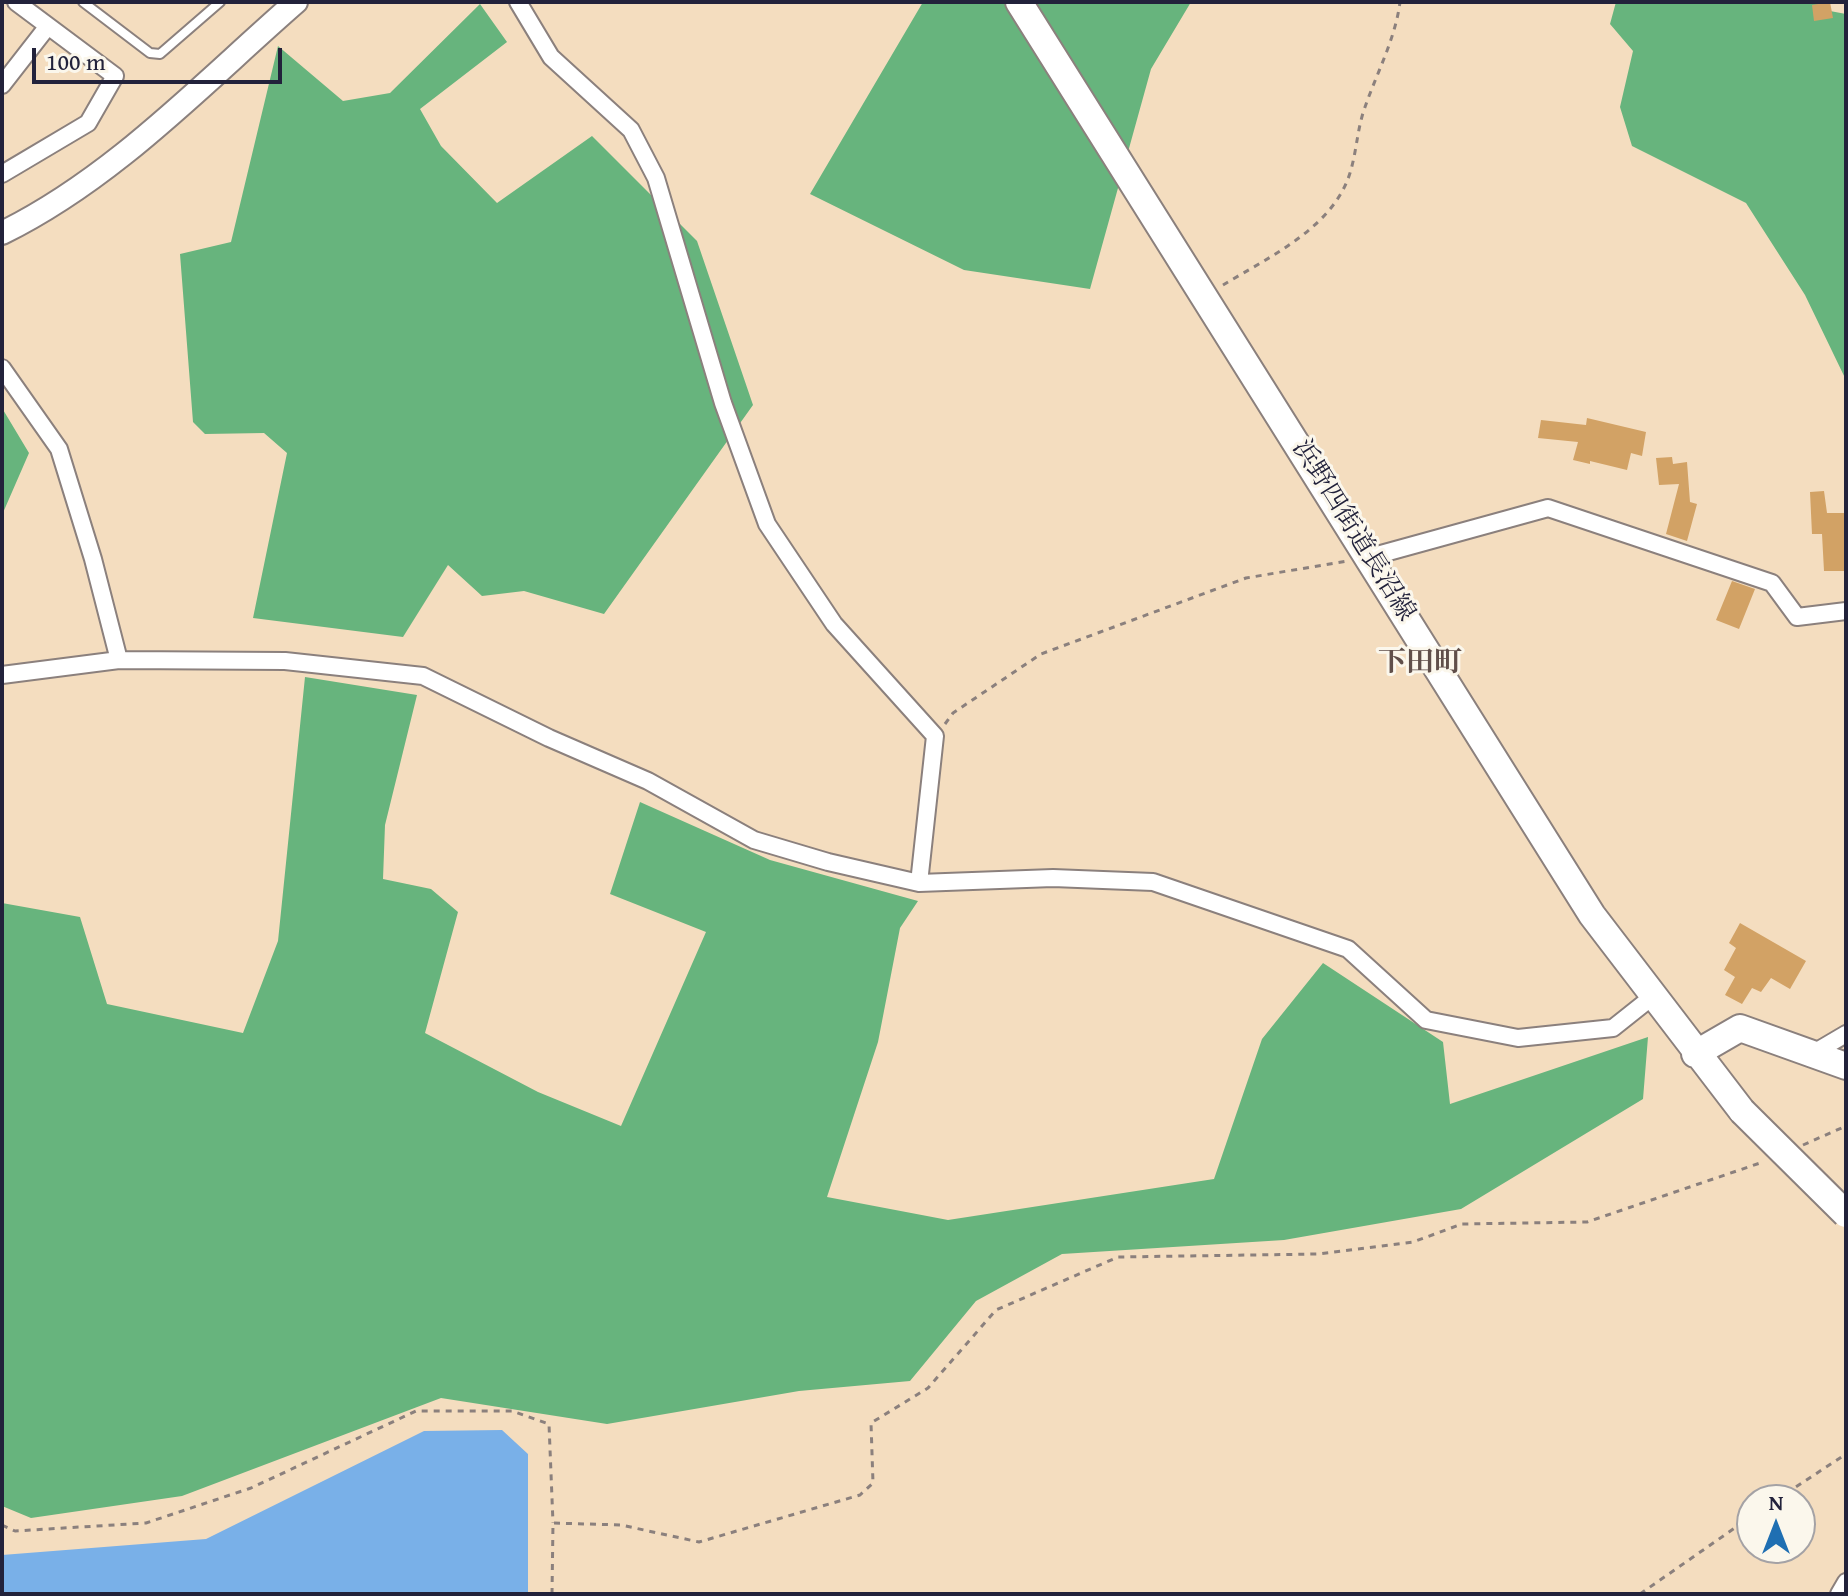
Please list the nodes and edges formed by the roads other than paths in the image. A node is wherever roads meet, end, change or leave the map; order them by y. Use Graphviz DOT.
graph roads {
  1 [pos="16,2"];
  2 [pos="83,2"];
  3 [pos="220,2"];
  4 [pos="296,2"];
  5 [pos="518,2"];
  6 [pos="1019,2"];
  7 [pos="48,26"];
  8 [pos="2,85"];
  9 [pos="2,174"];
  10 [pos="2,233"];
  11 [pos="2,368"];
  12 [pos="1370,557"];
  13 [pos="1846,611"];
  14 [pos="119,660"];
  15 [pos="2,675"];
  16 [pos="919,883"];
  17 [pos="1652,997"];
  18 [pos="1846,1034"];
  19 [pos="1695,1054"];
  20 [pos="1812,1054"];
  21 [pos="1846,1066"];
  22 [pos="1846,1214"];
  23 [pos="1846,1582"];
  24 [pos="1839,1594"];
  1 -- 7 [label="street"];
  2 -- 3 [label="lane"];
  4 -- 10 [label="street"];
  5 -- 16 [label="street"];
  6 -- 12 [label="main road, 浜野四街道長沼線"];
  7 -- 8 [label="street"];
  7 -- 9 [label="street"];
  11 -- 14 [label="street"];
  12 -- 13 [label="street"];
  12 -- 17 [label="main road, 浜野四街道長沼線"];
  14 -- 15 [label="street"];
  14 -- 16 [label="street"];
  16 -- 17 [label="street"];
  17 -- 19 [label="main road, 浜野四街道長沼線"];
  18 -- 20 [label="street"];
  19 -- 20 [label="main road"];
  19 -- 22 [label="main road, 浜野四街道長沼線, bridge"];
  20 -- 21 [label="main road"];
  23 -- 24 [label="street"];
}
